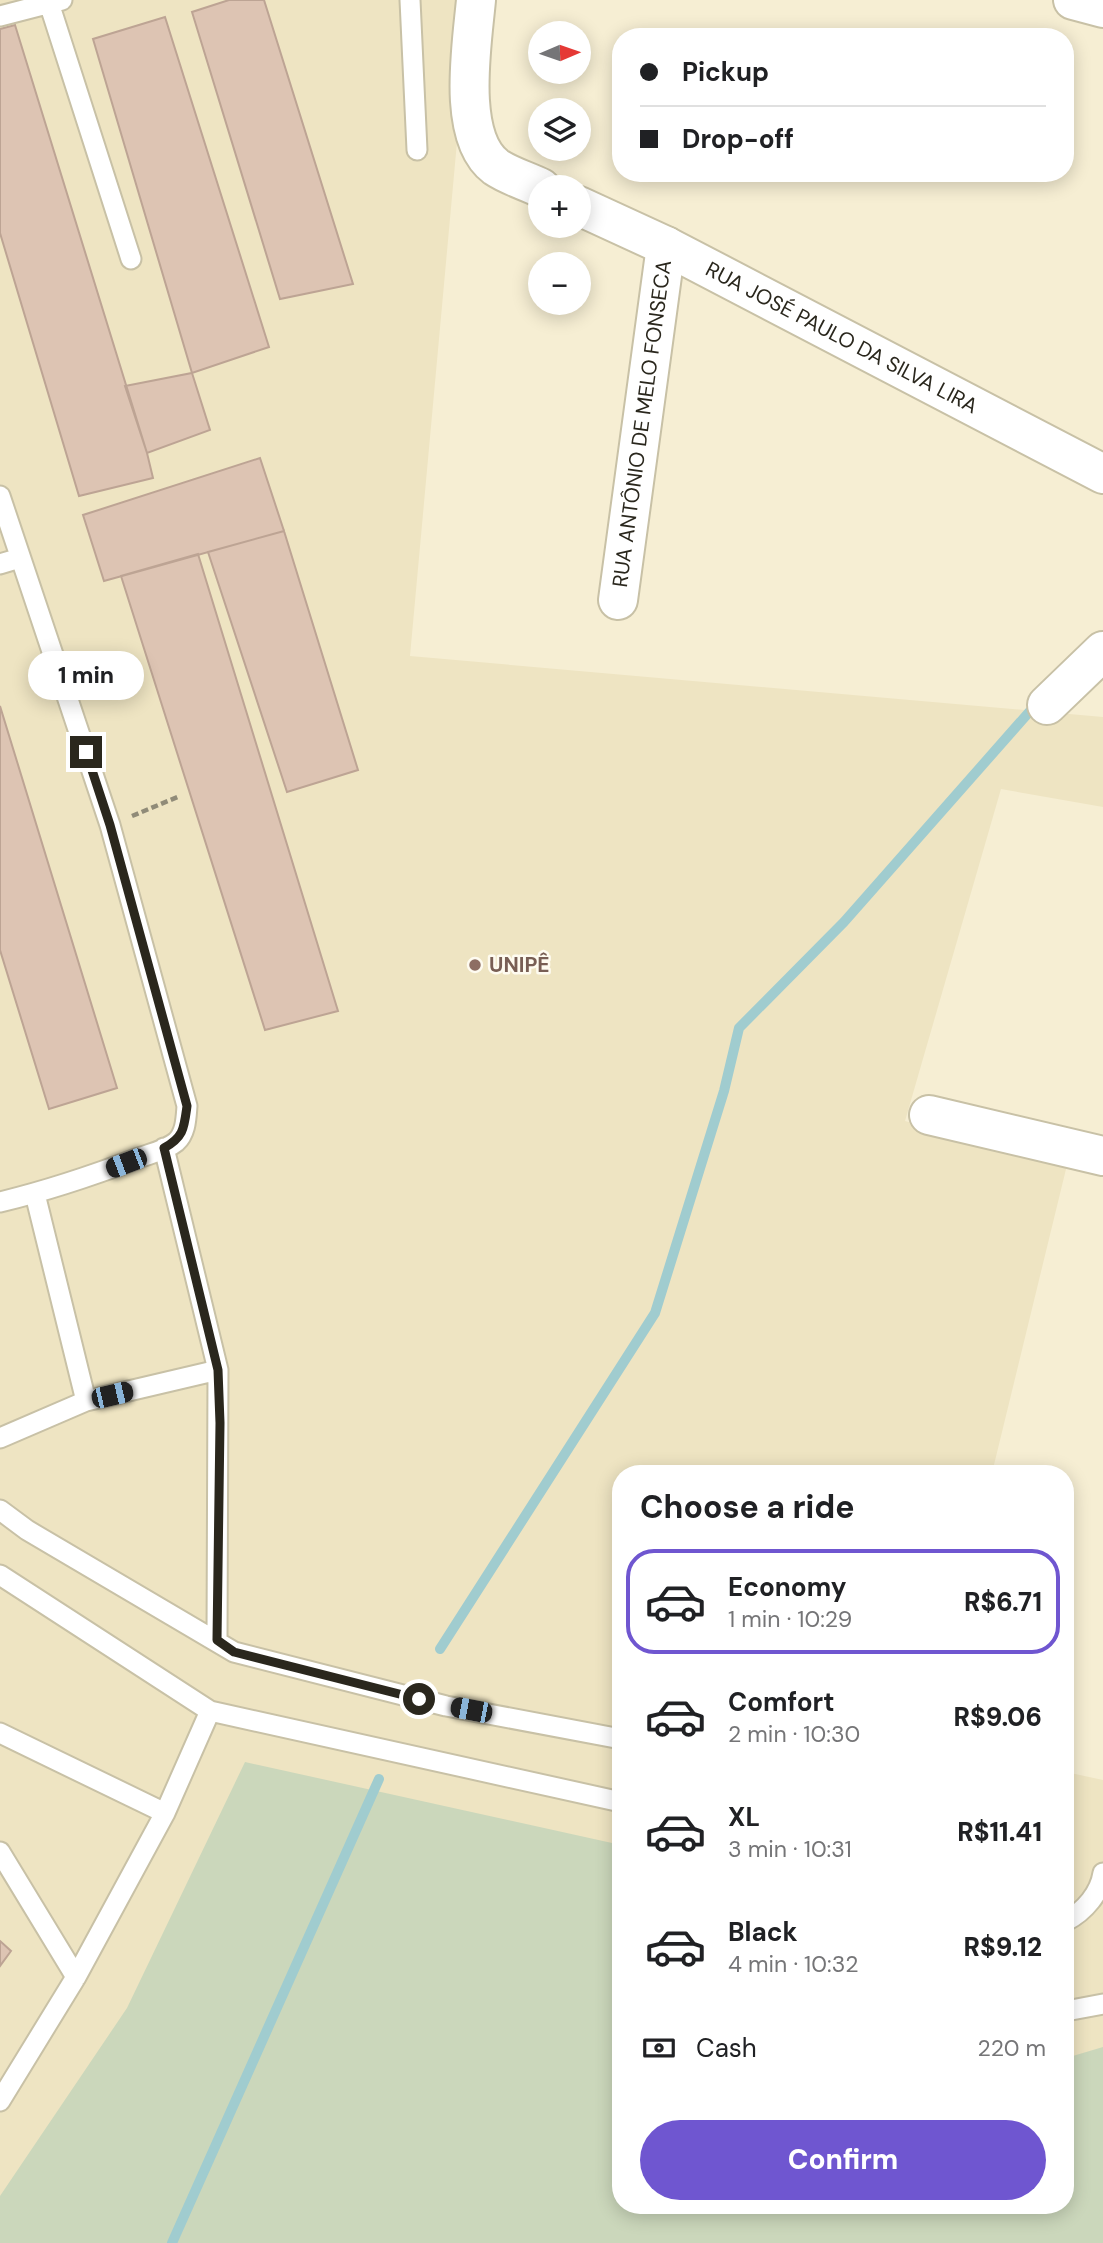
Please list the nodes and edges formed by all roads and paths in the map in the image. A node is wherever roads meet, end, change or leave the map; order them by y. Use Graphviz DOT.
graph roads {
  1 [pos="410,0"];
  2 [pos="476,0"];
  3 [pos="1073,0"];
  4 [pos="56,2"];
  5 [pos="1103,8"];
  6 [pos="0,16"];
  7 [pos="417,150"];
  8 [pos="528,182"];
  9 [pos="591,212"];
  10 [pos="666,246"];
  11 [pos="131,259"];
  12 [pos="1103,474"];
  13 [pos="0,496"];
  14 [pos="20,558"];
  15 [pos="0,564"];
  16 [pos="618,600"];
  17 [pos="1103,651"];
  18 [pos="1047,705"];
  19 [pos="929,1115"];
  20 [pos="164,1148"];
  21 [pos="1103,1156"];
  22 [pos="35,1194"];
  23 [pos="0,1202"];
  24 [pos="218,1370"];
  25 [pos="86,1401"];
  26 [pos="0,1438"];
  27 [pos="0,1510"];
  28 [pos="0,1575"];
  29 [pos="217,1640"];
  30 [pos="210,1711"];
  31 [pos="0,1733"];
  32 [pos="612,1737"];
  33 [pos="612,1800"];
  34 [pos="165,1813"];
  35 [pos="0,1852"];
  36 [pos="1103,1872"];
  37 [pos="1074,1915"];
  38 [pos="76,1977"];
  39 [pos="1103,2004"];
  40 [pos="1074,2009"];
  41 [pos="0,2101"];
  1 -- 7 [label="lane"];
  2 -- 8 [label="street"];
  3 -- 5 [label="street"];
  4 -- 6 [label="lane"];
  4 -- 11 [label="lane"];
  9 -- 10 [label="street, RUA JOSÉ PAULO DA SILVA LIRA"];
  10 -- 12 [label="street, RUA JOSÉ PAULO DA SILVA LIRA"];
  10 -- 16 [label="street, RUA ANTÔNIO DE MELO FONSECA"];
  13 -- 14 [label="lane"];
  14 -- 15 [label="lane"];
  14 -- 20 [label="lane"];
  17 -- 18 [label="street"];
  19 -- 21 [label="street"];
  20 -- 22 [label="lane"];
  20 -- 24 [label="lane"];
  22 -- 23 [label="lane"];
  22 -- 25 [label="lane"];
  24 -- 25 [label="lane"];
  24 -- 29 [label="lane"];
  25 -- 26 [label="lane"];
  27 -- 29 [label="lane"];
  28 -- 30 [label="lane"];
  29 -- 32 [label="lane"];
  30 -- 33 [label="lane"];
  30 -- 34 [label="lane"];
  31 -- 34 [label="lane"];
  34 -- 38 [label="lane"];
  35 -- 38 [label="lane"];
  36 -- 37 [label="lane"];
  38 -- 41 [label="lane"];
  39 -- 40 [label="lane"];
}
